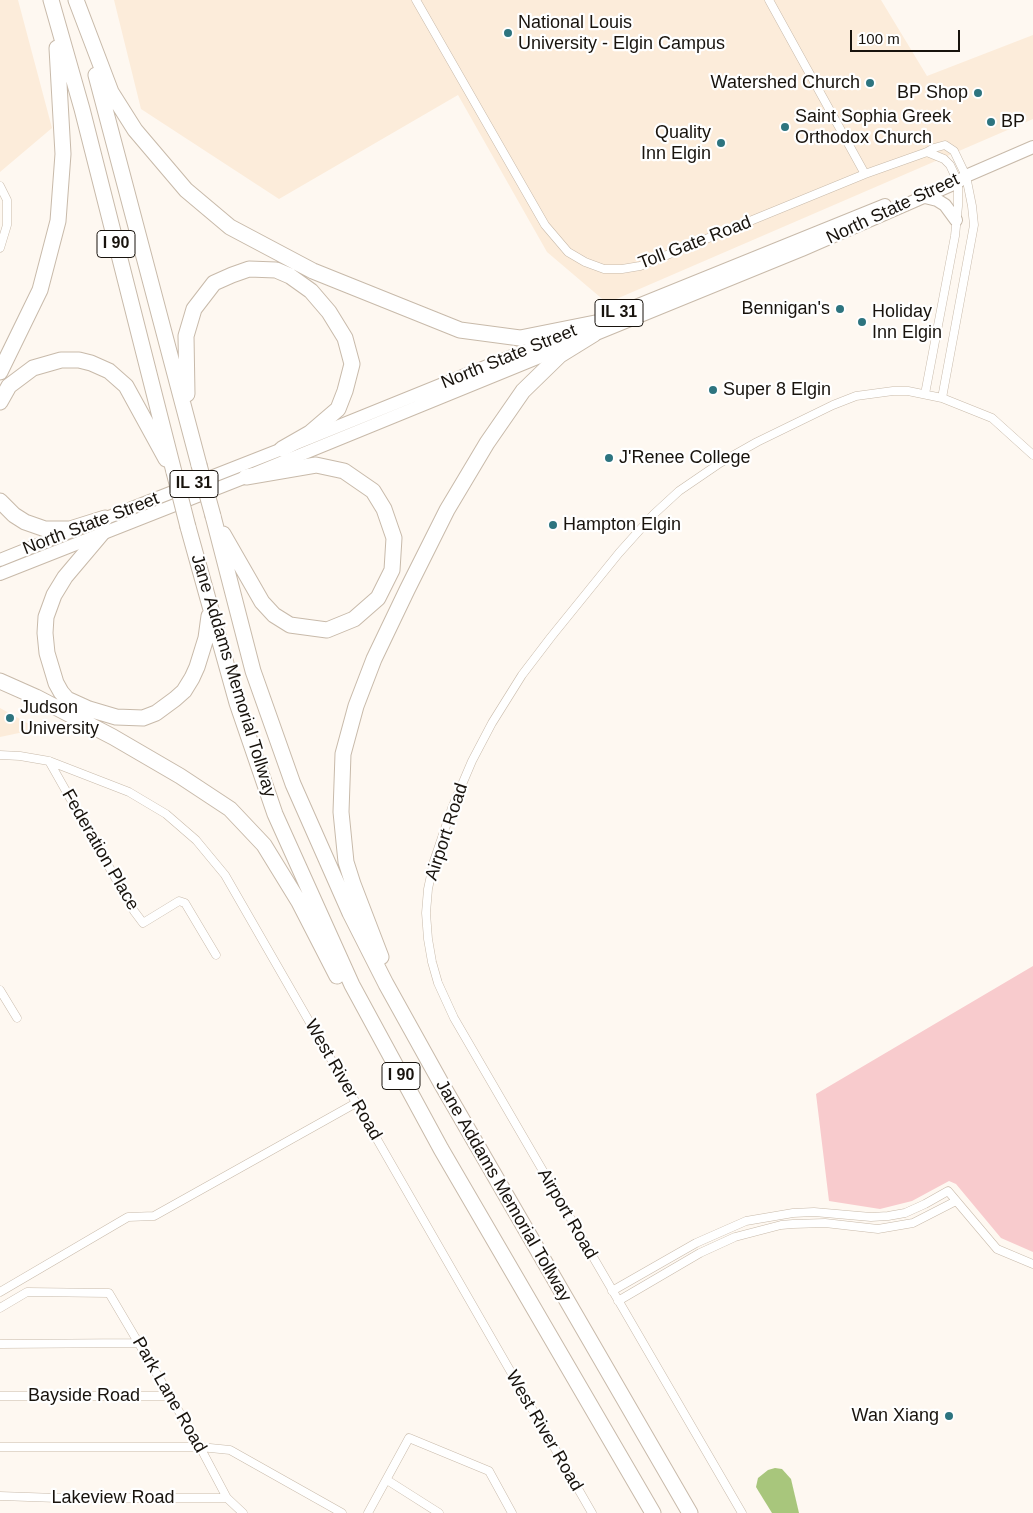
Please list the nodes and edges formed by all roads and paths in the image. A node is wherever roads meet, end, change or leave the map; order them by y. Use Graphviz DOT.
graph roads {
  1 [pos="51,0"];
  2 [pos="76,0"];
  3 [pos="416,0"];
  4 [pos="769,0"];
  5 [pos="55,17"];
  6 [pos="1033,146"];
  7 [pos="927,152"];
  8 [pos="865,174"];
  9 [pos="960,178"];
  10 [pos="0,186"];
  11 [pos="925,197"];
  12 [pos="956,220"];
  13 [pos="0,248"];
  14 [pos="595,328"];
  15 [pos="0,372"];
  16 [pos="925,394"];
  17 [pos="942,398"];
  18 [pos="0,402"];
  19 [pos="189,426"];
  20 [pos="282,450"];
  21 [pos="1033,455"];
  22 [pos="174,472"];
  23 [pos="246,477"];
  24 [pos="0,501"];
  25 [pos="213,516"];
  26 [pos="104,525"];
  27 [pos="0,560"];
  28 [pos="0,574"];
  29 [pos="210,610"];
  30 [pos="0,681"];
  31 [pos="0,755"];
  32 [pos="49,761"];
  33 [pos="216,955"];
  34 [pos="0,990"];
  35 [pos="394,999"];
  36 [pos="6,1001"];
  37 [pos="0,1007"];
  38 [pos="17,1018"];
  39 [pos="356,1103"];
  40 [pos="416,1104"];
  41 [pos="956,1201"];
  42 [pos="783,1214"];
  43 [pos="784,1225"];
  44 [pos="1033,1264"];
  45 [pos="612,1291"];
  46 [pos="0,1292"];
  47 [pos="618,1301"];
  48 [pos="0,1308"];
  49 [pos="138,1343"];
  50 [pos="0,1344"];
  51 [pos="0,1396"];
  52 [pos="169,1396"];
  53 [pos="0,1447"];
  54 [pos="200,1447"];
  55 [pos="386,1480"];
  56 [pos="1,1494"];
  57 [pos="227,1498"];
  58 [pos="242,1513"];
  59 [pos="342,1513"];
  60 [pos="368,1513"];
  61 [pos="439,1513"];
  62 [pos="512,1513"];
  63 [pos="592,1513"];
  64 [pos="653,1513"];
  65 [pos="690,1513"];
  66 [pos="742,1513"];
  1 -- 5 [label="highway, Jane Addams Memorial Tollway / I 90"];
  2 -- 14 [label="highway"];
  2 -- 19 [label="highway, Jane Addams Memorial Tollway / I 90"];
  3 -- 8 [label="street, Toll Gate Road"];
  4 -- 8 [label="street"];
  5 -- 15 [label="highway"];
  5 -- 22 [label="highway, Jane Addams Memorial Tollway / I 90"];
  6 -- 9 [label="main road, IL 31"];
  7 -- 8 [label="street, Toll Gate Road"];
  7 -- 9 [label="street, Toll Gate Road"];
  7 -- 9 [label="street, Toll Gate Road"];
  9 -- 11 [label="main road, North State Street / IL 31"];
  9 -- 12 [label="street, Toll Gate Road"];
  9 -- 14 [label="main road, North State Street / IL 31"];
  9 -- 17 [label="street, Toll Gate Road"];
  10 -- 13 [label="street"];
  11 -- 12 [label="main road"];
  11 -- 14 [label="main road, North State Street / IL 31"];
  12 -- 16 [label="street, Toll Gate Road"];
  14 -- 20 [label="main road, North State Street / IL 31"];
  14 -- 23 [label="main road, North State Street / IL 31"];
  14 -- 35 [label="highway"];
  16 -- 17 [label="street, Airport Road"];
  16 -- 45 [label="street, Airport Road"];
  17 -- 21 [label="street, Airport Road"];
  18 -- 22 [label="highway"];
  19 -- 20 [label="highway"];
  19 -- 25 [label="highway, Jane Addams Memorial Tollway / I 90, bridge"];
  20 -- 26 [label="main road, North State Street / IL 31"];
  22 -- 29 [label="highway, Jane Addams Memorial Tollway / I 90, bridge"];
  23 -- 25 [label="highway"];
  23 -- 26 [label="main road, North State Street / IL 31"];
  24 -- 26 [label="highway"];
  25 -- 35 [label="highway, Jane Addams Memorial Tollway / I 90"];
  26 -- 27 [label="main road, North State Street / IL 31"];
  26 -- 28 [label="main road, North State Street / IL 31"];
  26 -- 29 [label="highway"];
  29 -- 40 [label="highway, Jane Addams Memorial Tollway / I 90"];
  30 -- 40 [label="highway"];
  31 -- 32 [label="street, West River Road"];
  32 -- 33 [label="street, Federation Place"];
  32 -- 39 [label="street, West River Road"];
  34 -- 36 [label="street"];
  35 -- 65 [label="highway, Jane Addams Memorial Tollway / I 90"];
  36 -- 37 [label="street"];
  36 -- 38 [label="street"];
  39 -- 46 [label="street"];
  39 -- 63 [label="street, West River Road"];
  40 -- 64 [label="highway, Jane Addams Memorial Tollway / I 90"];
  41 -- 42 [label="street"];
  41 -- 43 [label="street"];
  41 -- 44 [label="street"];
  42 -- 43 [label="street"];
  42 -- 45 [label="street"];
  43 -- 47 [label="street"];
  45 -- 47 [label="street, Airport Road"];
  47 -- 66 [label="street, Airport Road"];
  48 -- 49 [label="street, Park Lane Road"];
  49 -- 50 [label="street"];
  49 -- 52 [label="street, Park Lane Road"];
  51 -- 52 [label="street, Bayside Road"];
  52 -- 54 [label="street, Park Lane Road"];
  53 -- 54 [label="street"];
  54 -- 57 [label="street, Park Lane Road"];
  54 -- 59 [label="street"];
  55 -- 60 [label="street"];
  55 -- 61 [label="street"];
  55 -- 62 [label="street"];
  56 -- 57 [label="street, Lakeview Road"];
  57 -- 58 [label="street, Park Lane Road"];
}
